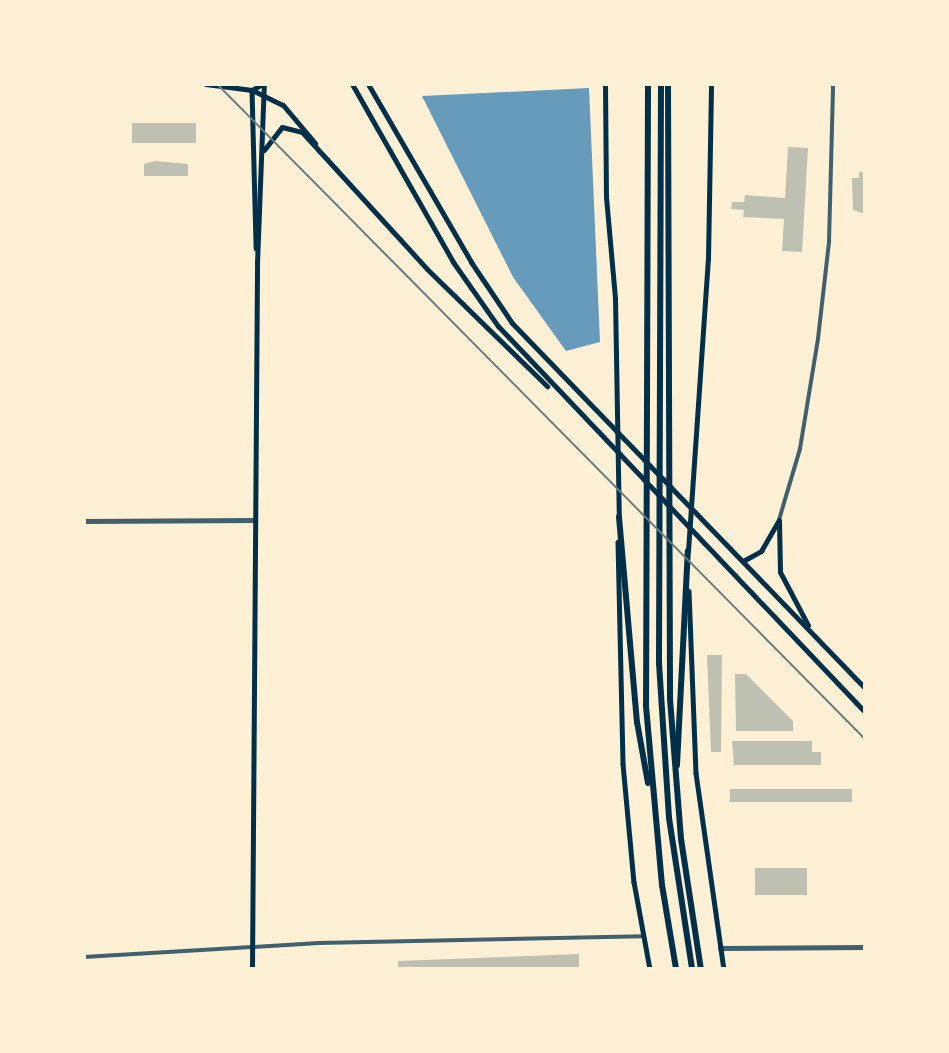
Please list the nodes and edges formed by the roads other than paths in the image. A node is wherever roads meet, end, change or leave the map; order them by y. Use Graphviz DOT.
graph roads {
  1 [pos="84,84"];
  2 [pos="116,84"];
  3 [pos="206,84"];
  4 [pos="263,84"];
  5 [pos="352,84"];
  6 [pos="368,84"];
  7 [pos="605,84"];
  8 [pos="648,84"];
  9 [pos="661,84"];
  10 [pos="668,84"];
  11 [pos="711,84"];
  12 [pos="833,84"];
  13 [pos="252,87"];
  14 [pos="264,95"];
  15 [pos="315,143"];
  16 [pos="264,150"];
  17 [pos="257,262"];
  18 [pos="571,407"];
  19 [pos="619,517"];
  20 [pos="254,520"];
  21 [pos="779,520"];
  22 [pos="84,521"];
  23 [pos="688,551"];
  24 [pos="743,561"];
  25 [pos="813,634"];
  26 [pos="865,688"];
  27 [pos="865,712"];
  28 [pos="676,794"];
  29 [pos="655,825"];
  30 [pos="643,936"];
  31 [pos="253,946"];
  32 [pos="865,947"];
  33 [pos="720,948"];
  34 [pos="84,957"];
  35 [pos="252,969"];
  36 [pos="650,969"];
  37 [pos="676,969"];
  38 [pos="692,969"];
  39 [pos="701,969"];
  40 [pos="724,969"];
  1 -- 2 [label="main road"];
  3 -- 13 [label="main road"];
  4 -- 13 [label="main road"];
  4 -- 14 [label="main road"];
  5 -- 18 [label="main road"];
  6 -- 24 [label="main road"];
  7 -- 19 [label="main road"];
  8 -- 29 [label="highway"];
  9 -- 38 [label="highway"];
  10 -- 28 [label="highway"];
  11 -- 23 [label="main road"];
  12 -- 21 [label="street"];
  13 -- 14 [label="main road"];
  13 -- 17 [label="main road"];
  14 -- 15 [label="main road"];
  14 -- 16 [label="main road"];
  15 -- 16 [label="main road"];
  15 -- 18 [label="main road"];
  16 -- 17 [label="main road"];
  17 -- 20 [label="main road"];
  18 -- 27 [label="main road"];
  19 -- 29 [label="highway"];
  19 -- 30 [label="main road"];
  20 -- 22 [label="street"];
  20 -- 31 [label="main road"];
  21 -- 24 [label="main road"];
  21 -- 25 [label="main road"];
  23 -- 28 [label="highway"];
  23 -- 33 [label="main road"];
  24 -- 25 [label="main road"];
  25 -- 26 [label="main road"];
  28 -- 39 [label="highway"];
  29 -- 37 [label="highway"];
  30 -- 31 [label="street"];
  30 -- 36 [label="main road"];
  31 -- 34 [label="street"];
  31 -- 35 [label="main road"];
  32 -- 33 [label="street"];
  33 -- 40 [label="main road"];
}
